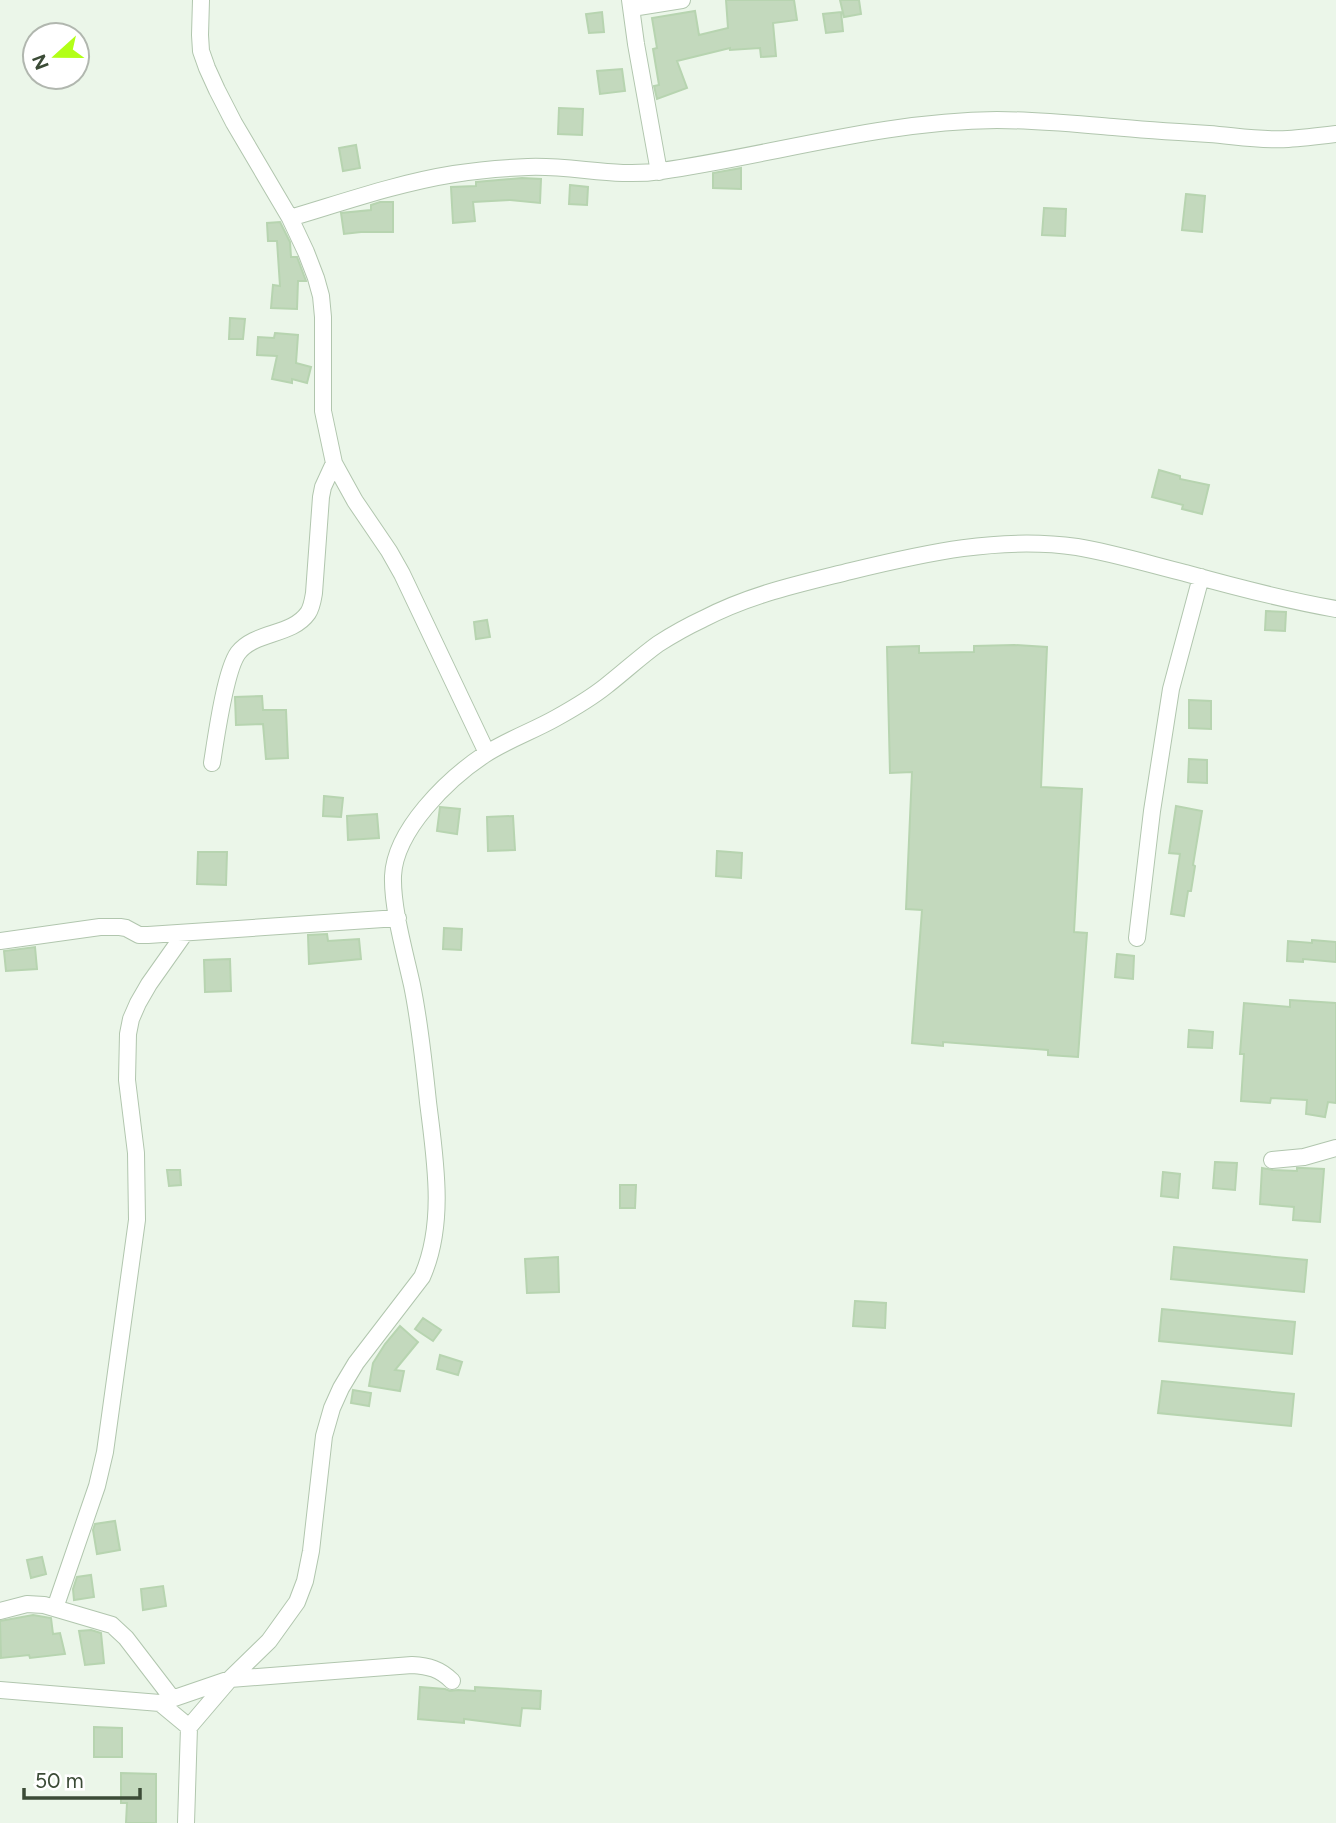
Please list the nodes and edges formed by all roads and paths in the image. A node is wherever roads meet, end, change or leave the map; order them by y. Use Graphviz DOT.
graph roads {
  1 [pos="201,0"];
  2 [pos="682,0"];
  3 [pos="631,4"];
  4 [pos="1336,134"];
  5 [pos="659,172"];
  6 [pos="290,218"];
  7 [pos="334,463"];
  8 [pos="1201,578"];
  9 [pos="1336,609"];
  10 [pos="487,753"];
  11 [pos="212,763"];
  12 [pos="398,918"];
  13 [pos="186,933"];
  14 [pos="1138,938"];
  15 [pos="0,941"];
  16 [pos="1336,1148"];
  17 [pos="1272,1160"];
  18 [pos="55,1608"];
  19 [pos="0,1611"];
  20 [pos="230,1679"];
  21 [pos="452,1681"];
  22 [pos="0,1690"];
  23 [pos="166,1700"];
  24 [pos="189,1727"];
  25 [pos="186,1823"];
  1 -- 6 [label="street"];
  2 -- 3 [label="street"];
  3 -- 5 [label="street"];
  4 -- 5 [label="street"];
  5 -- 6 [label="street"];
  6 -- 7 [label="street"];
  7 -- 10 [label="street"];
  7 -- 11 [label="street"];
  8 -- 9 [label="street"];
  8 -- 10 [label="street"];
  8 -- 14 [label="street"];
  10 -- 12 [label="street"];
  12 -- 13 [label="street"];
  12 -- 20 [label="street"];
  13 -- 15 [label="street"];
  13 -- 18 [label="street"];
  16 -- 17 [label="street"];
  18 -- 19 [label="street"];
  18 -- 23 [label="street"];
  20 -- 21 [label="street"];
  20 -- 23 [label="street"];
  20 -- 24 [label="street"];
  22 -- 23 [label="street"];
  23 -- 24 [label="street"];
  24 -- 25 [label="street"];
}
